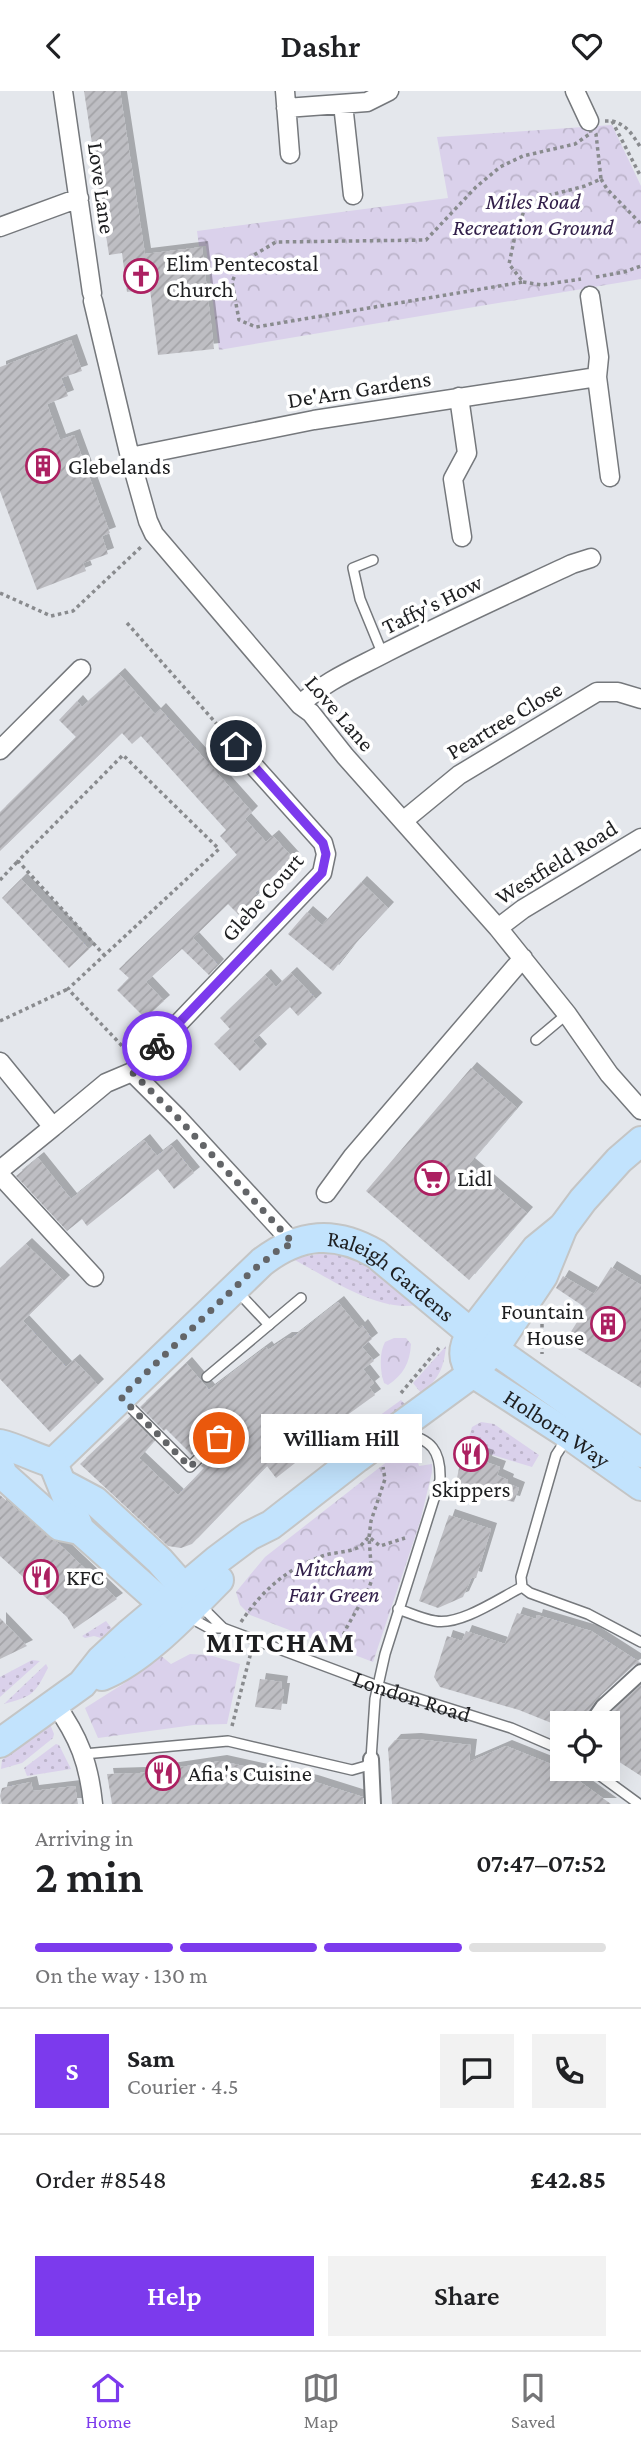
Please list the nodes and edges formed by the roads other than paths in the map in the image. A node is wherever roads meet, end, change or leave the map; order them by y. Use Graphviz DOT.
graph roads {
  1 [pos="63,91"];
  2 [pos="389,91"];
  3 [pos="575,91"];
  4 [pos="286,99"];
  5 [pos="343,104"];
  6 [pos="589,121"];
  7 [pos="290,154"];
  8 [pos="353,195"];
  9 [pos="79,198"];
  10 [pos="0,227"];
  11 [pos="590,296"];
  12 [pos="597,377"];
  13 [pos="459,397"];
  14 [pos="130,457"];
  15 [pos="610,477"];
  16 [pos="462,537"];
  17 [pos="592,558"];
  18 [pos="373,560"];
  19 [pos="383,655"];
  20 [pos="81,669"];
  21 [pos="641,699"];
  22 [pos="300,705"];
  23 [pos="236,746"];
  24 [pos="0,750"];
  25 [pos="403,821"];
  26 [pos="641,838"];
  27 [pos="498,928"];
  28 [pos="523,958"];
  29 [pos="566,1014"];
  30 [pos="536,1040"];
  31 [pos="0,1062"];
  32 [pos="136,1068"];
  33 [pos="641,1110"];
  34 [pos="53,1127"];
  35 [pos="641,1140"];
  36 [pos="0,1172"];
  37 [pos="326,1193"];
  38 [pos="564,1227"];
  39 [pos="293,1243"];
  40 [pos="94,1277"];
  41 [pos="234,1288"];
  42 [pos="301,1298"];
  43 [pos="269,1325"];
  44 [pos="471,1333"];
  45 [pos="494,1349"];
  46 [pos="473,1373"];
  47 [pos="207,1377"];
  48 [pos="121,1397"];
  49 [pos="390,1433"];
  50 [pos="569,1435"];
  51 [pos="219,1438"];
  52 [pos="0,1444"];
  53 [pos="641,1453"];
  54 [pos="0,1467"];
  55 [pos="58,1473"];
  56 [pos="641,1486"];
  57 [pos="80,1530"];
  58 [pos="522,1587"];
  59 [pos="182,1602"];
  60 [pos="398,1609"];
  61 [pos="223,1628"];
  62 [pos="641,1642"];
  63 [pos="641,1672"];
  64 [pos="378,1686"];
  65 [pos="55,1704"];
  66 [pos="601,1711"];
  67 [pos="0,1743"];
  68 [pos="550,1745"];
  69 [pos="84,1754"];
  70 [pos="370,1759"];
  71 [pos="608,1781"];
  72 [pos="93,1804"];
  73 [pos="373,1804"];
  74 [pos="639,1804"];
  1 -- 9 [label="street, Love Lane"];
  2 -- 5 [label="street"];
  3 -- 6 [label="street"];
  4 -- 5 [label="street"];
  4 -- 7 [label="street"];
  5 -- 8 [label="street"];
  9 -- 10 [label="street"];
  9 -- 14 [label="street, Love Lane"];
  11 -- 12 [label="street"];
  12 -- 13 [label="street, De'Arn Gardens"];
  12 -- 15 [label="street"];
  13 -- 14 [label="street, De'Arn Gardens"];
  13 -- 16 [label="street"];
  14 -- 22 [label="street, Love Lane"];
  17 -- 19 [label="street, Taffy's How"];
  18 -- 19 [label="lane"];
  19 -- 22 [label="street, Taffy's How"];
  20 -- 24 [label="street"];
  21 -- 25 [label="street, Peartree Close"];
  22 -- 25 [label="street, Love Lane"];
  23 -- 32 [label="street, Glebe Court"];
  25 -- 27 [label="street, Love Lane"];
  26 -- 27 [label="street, Westfield Road"];
  27 -- 28 [label="street, Love Lane"];
  28 -- 29 [label="street, Love Lane"];
  28 -- 37 [label="street"];
  29 -- 30 [label="lane"];
  29 -- 33 [label="street, Love Lane"];
  31 -- 34 [label="street"];
  32 -- 34 [label="street, Glebe Court"];
  32 -- 39 [label="street"];
  34 -- 36 [label="street, Glebe Court"];
  35 -- 38 [label="main road"];
  36 -- 40 [label="street, Glebe Court"];
  38 -- 44 [label="main road"];
  38 -- 45 [label="main road"];
  39 -- 41 [label="main road, Raleigh Gardens"];
  39 -- 44 [label="main road, Raleigh Gardens"];
  41 -- 43 [label="lane"];
  41 -- 48 [label="main road, Raleigh Gardens"];
  42 -- 43 [label="lane"];
  43 -- 47 [label="lane"];
  44 -- 45 [label="main road, Raleigh Gardens"];
  44 -- 46 [label="main road"];
  45 -- 46 [label="main road"];
  45 -- 53 [label="main road, Holborn Way"];
  46 -- 49 [label="main road"];
  46 -- 50 [label="main road, Holborn Way"];
  48 -- 51 [label="lane"];
  48 -- 55 [label="main road, Raleigh Gardens"];
  49 -- 59 [label="main road"];
  49 -- 60 [label="lane"];
  50 -- 56 [label="main road, Holborn Way"];
  50 -- 58 [label="lane"];
  52 -- 55 [label="main road"];
  54 -- 57 [label="main road, London Road"];
  55 -- 57 [label="main road, London Road"];
  55 -- 59 [label="main road"];
  57 -- 59 [label="main road, London Road"];
  58 -- 60 [label="lane"];
  58 -- 62 [label="lane"];
  59 -- 61 [label="lane, London Road"];
  59 -- 61 [label="lane, London Road"];
  59 -- 65 [label="main road"];
  60 -- 64 [label="lane"];
  61 -- 64 [label="lane, London Road"];
  63 -- 66 [label="street"];
  64 -- 68 [label="lane, London Road"];
  64 -- 70 [label="lane"];
  65 -- 67 [label="main road"];
  65 -- 69 [label="street"];
  69 -- 70 [label="lane"];
  69 -- 72 [label="street"];
  70 -- 73 [label="street"];
  71 -- 74 [label="lane"];
}
